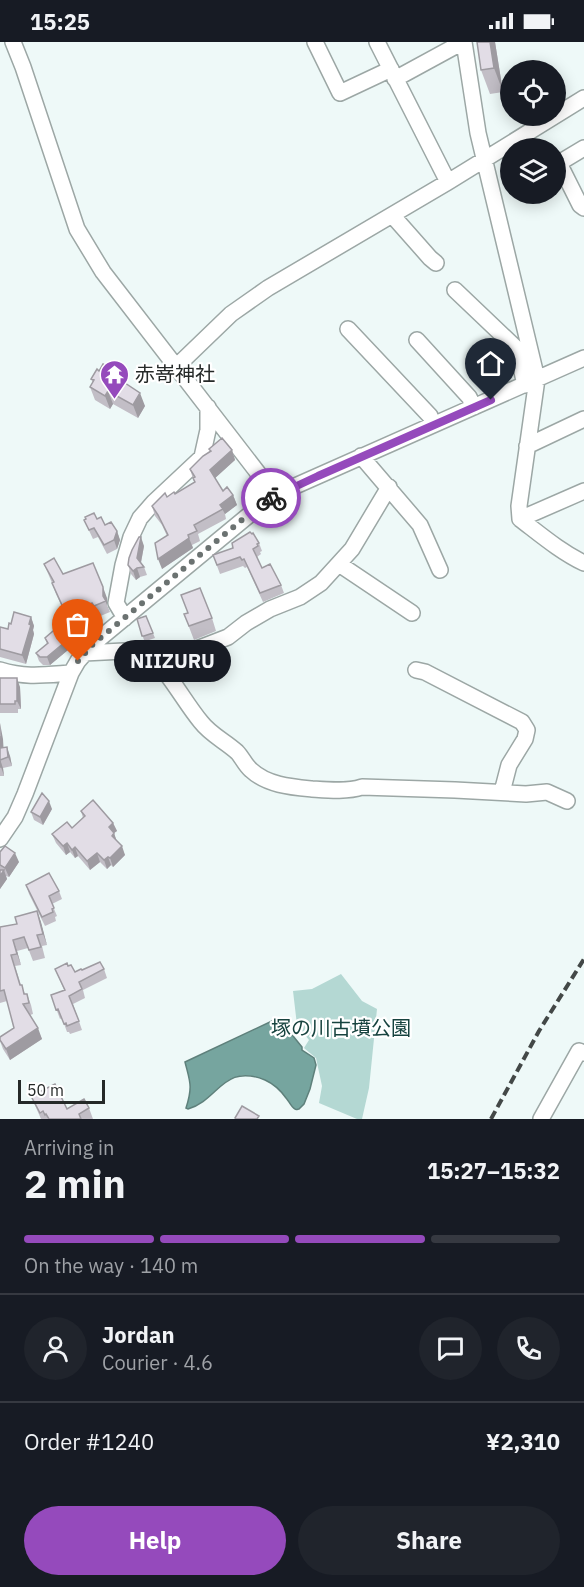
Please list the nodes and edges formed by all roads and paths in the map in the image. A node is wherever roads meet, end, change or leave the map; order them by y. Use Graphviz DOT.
graph roads {
  1 [pos="13,42"];
  2 [pos="315,42"];
  3 [pos="377,42"];
  4 [pos="463,42"];
  5 [pos="393,74"];
  6 [pos="584,98"];
  7 [pos="584,148"];
  8 [pos="485,159"];
  9 [pos="448,182"];
  10 [pos="582,205"];
  11 [pos="392,215"];
  12 [pos="436,263"];
  13 [pos="455,290"];
  14 [pos="348,329"];
  15 [pos="417,340"];
  16 [pos="584,358"];
  17 [pos="176,367"];
  18 [pos="531,382"];
  19 [pos="207,407"];
  20 [pos="474,407"];
  21 [pos="584,419"];
  22 [pos="433,425"];
  23 [pos="527,446"];
  24 [pos="361,456"];
  25 [pos="389,487"];
  26 [pos="584,491"];
  27 [pos="275,495"];
  28 [pos="520,519"];
  29 [pos="584,563"];
  30 [pos="339,564"];
  31 [pos="440,570"];
  32 [pos="412,613"];
  33 [pos="124,618"];
  34 [pos="84,653"];
  35 [pos="156,660"];
  36 [pos="0,670"];
  37 [pos="416,670"];
  38 [pos="70,673"];
  39 [pos="502,792"];
  40 [pos="567,801"];
  41 [pos="0,839"];
  42 [pos="584,1053"];
  43 [pos="541,1119"];
  1 -- 17 [label="street"];
  2 -- 5 [label="street"];
  3 -- 5 [label="street"];
  4 -- 5 [label="street"];
  4 -- 8 [label="street"];
  5 -- 9 [label="street"];
  6 -- 8 [label="street"];
  7 -- 10 [label="street"];
  8 -- 9 [label="street"];
  8 -- 18 [label="street"];
  9 -- 11 [label="street"];
  11 -- 12 [label="street"];
  11 -- 17 [label="street"];
  13 -- 18 [label="street"];
  14 -- 22 [label="street"];
  15 -- 20 [label="street"];
  16 -- 18 [label="street"];
  17 -- 19 [label="street"];
  18 -- 20 [label="street"];
  18 -- 23 [label="street"];
  19 -- 27 [label="street"];
  19 -- 33 [label="street"];
  20 -- 22 [label="street"];
  21 -- 23 [label="street"];
  22 -- 24 [label="street"];
  23 -- 28 [label="street"];
  24 -- 25 [label="street"];
  24 -- 27 [label="street"];
  25 -- 30 [label="street"];
  25 -- 31 [label="street"];
  26 -- 28 [label="street"];
  27 -- 33 [label="street"];
  28 -- 29 [label="street"];
  30 -- 32 [label="street"];
  30 -- 35 [label="street"];
  33 -- 34 [label="street"];
  34 -- 35 [label="street"];
  34 -- 38 [label="street"];
  35 -- 39 [label="street"];
  36 -- 38 [label="street"];
  37 -- 39 [label="street"];
  38 -- 41 [label="street"];
  39 -- 40 [label="street"];
  42 -- 43 [label="street"];
}
